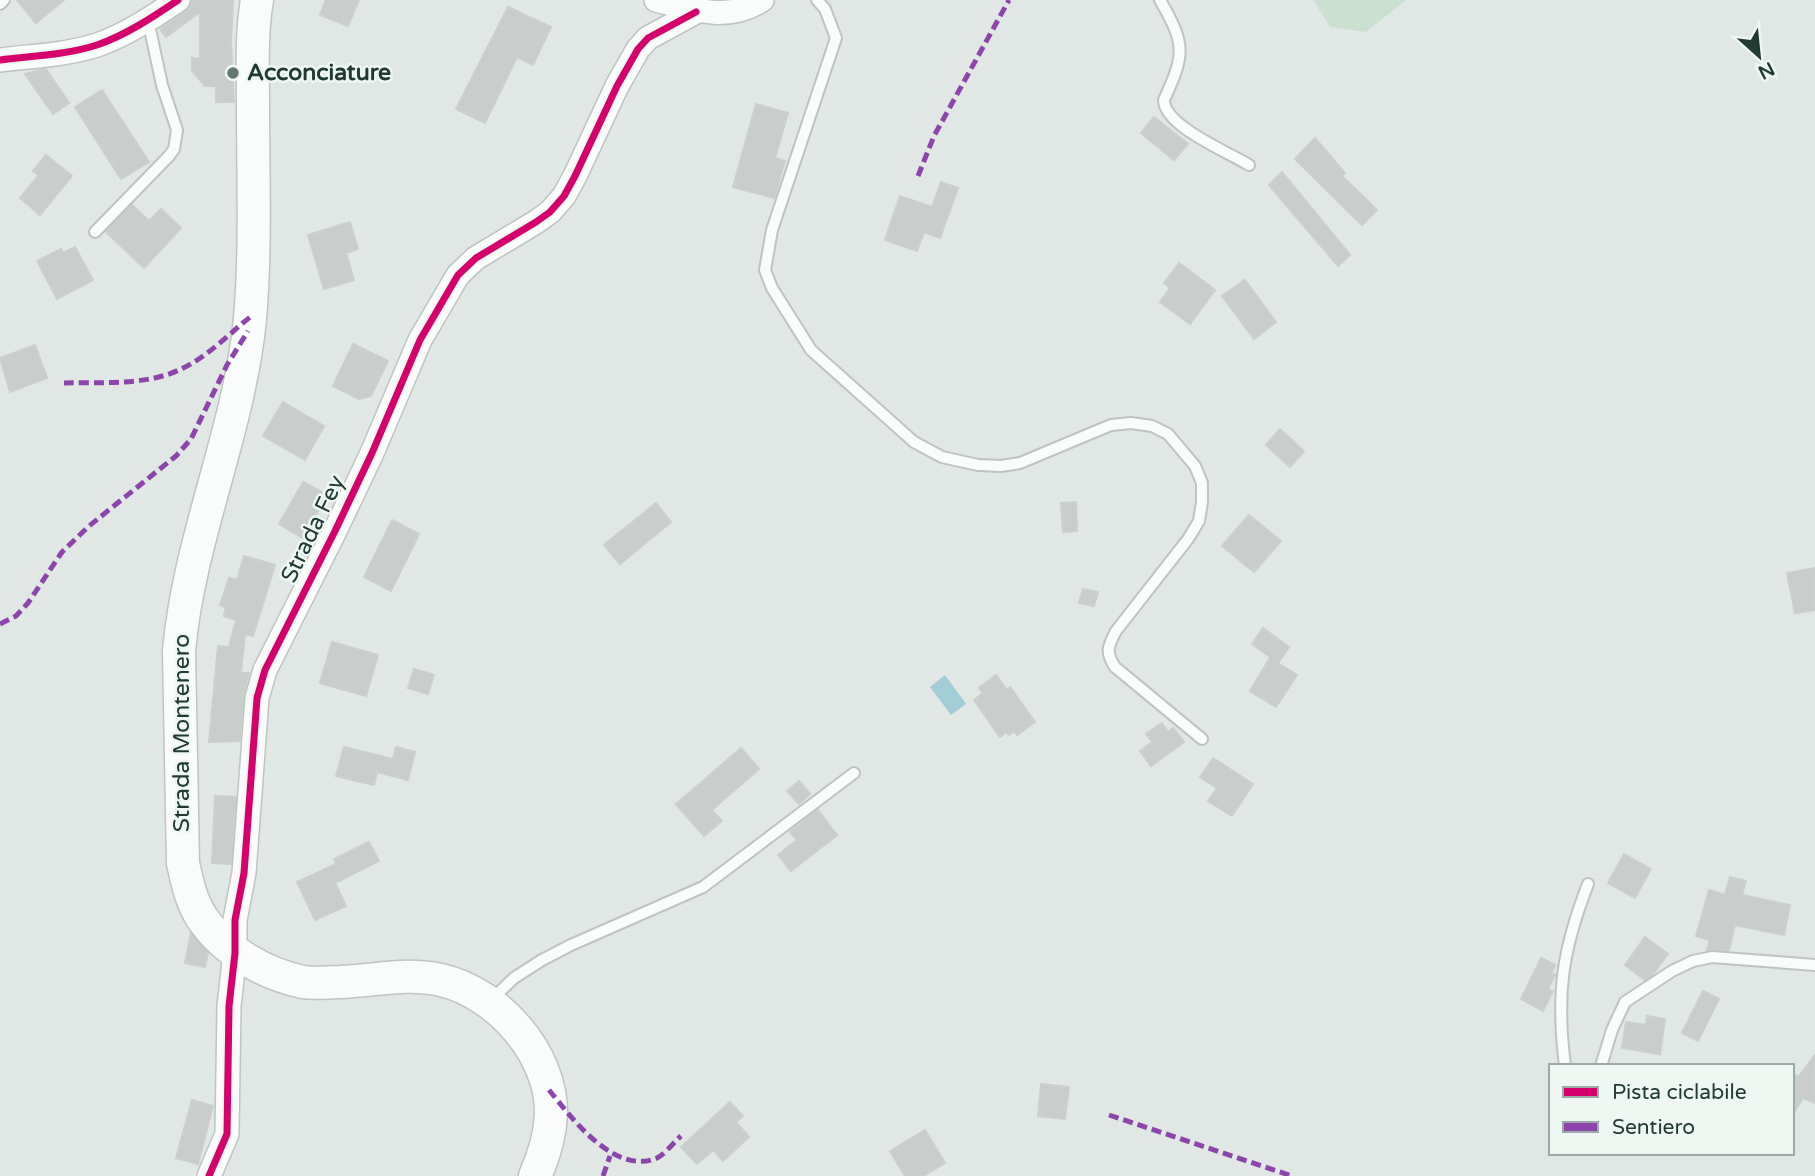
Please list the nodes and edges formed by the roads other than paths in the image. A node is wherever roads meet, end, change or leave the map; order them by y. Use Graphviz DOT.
graph roads {
  1 [pos="5,0"];
  2 [pos="178,0"];
  3 [pos="257,0"];
  4 [pos="656,0"];
  5 [pos="761,0"];
  6 [pos="817,0"];
  7 [pos="1160,0"];
  8 [pos="0,4"];
  9 [pos="696,12"];
  10 [pos="148,20"];
  11 [pos="0,60"];
  12 [pos="1249,165"];
  13 [pos="96,232"];
  14 [pos="1202,739"];
  15 [pos="854,774"];
  16 [pos="1588,884"];
  17 [pos="235,953"];
  18 [pos="1815,965"];
  19 [pos="490,1001"];
  20 [pos="1565,1064"];
  21 [pos="1602,1064"];
  22 [pos="209,1176"];
  23 [pos="535,1176"];
  1 -- 8 [label="lane"];
  2 -- 10 [label="street"];
  3 -- 17 [label="main road, Strada Montenero"];
  4 -- 9 [label="street, Strada Fey"];
  5 -- 9 [label="street, Strada Fey"];
  6 -- 14 [label="lane"];
  7 -- 12 [label="lane"];
  9 -- 17 [label="street, Strada Fey"];
  10 -- 11 [label="street"];
  10 -- 13 [label="lane"];
  15 -- 19 [label="lane"];
  16 -- 20 [label="lane"];
  17 -- 19 [label="main road, Strada Montenero"];
  17 -- 22 [label="street, Strada Fey"];
  18 -- 21 [label="lane"];
  19 -- 23 [label="main road, Strada Montenero"];
}
